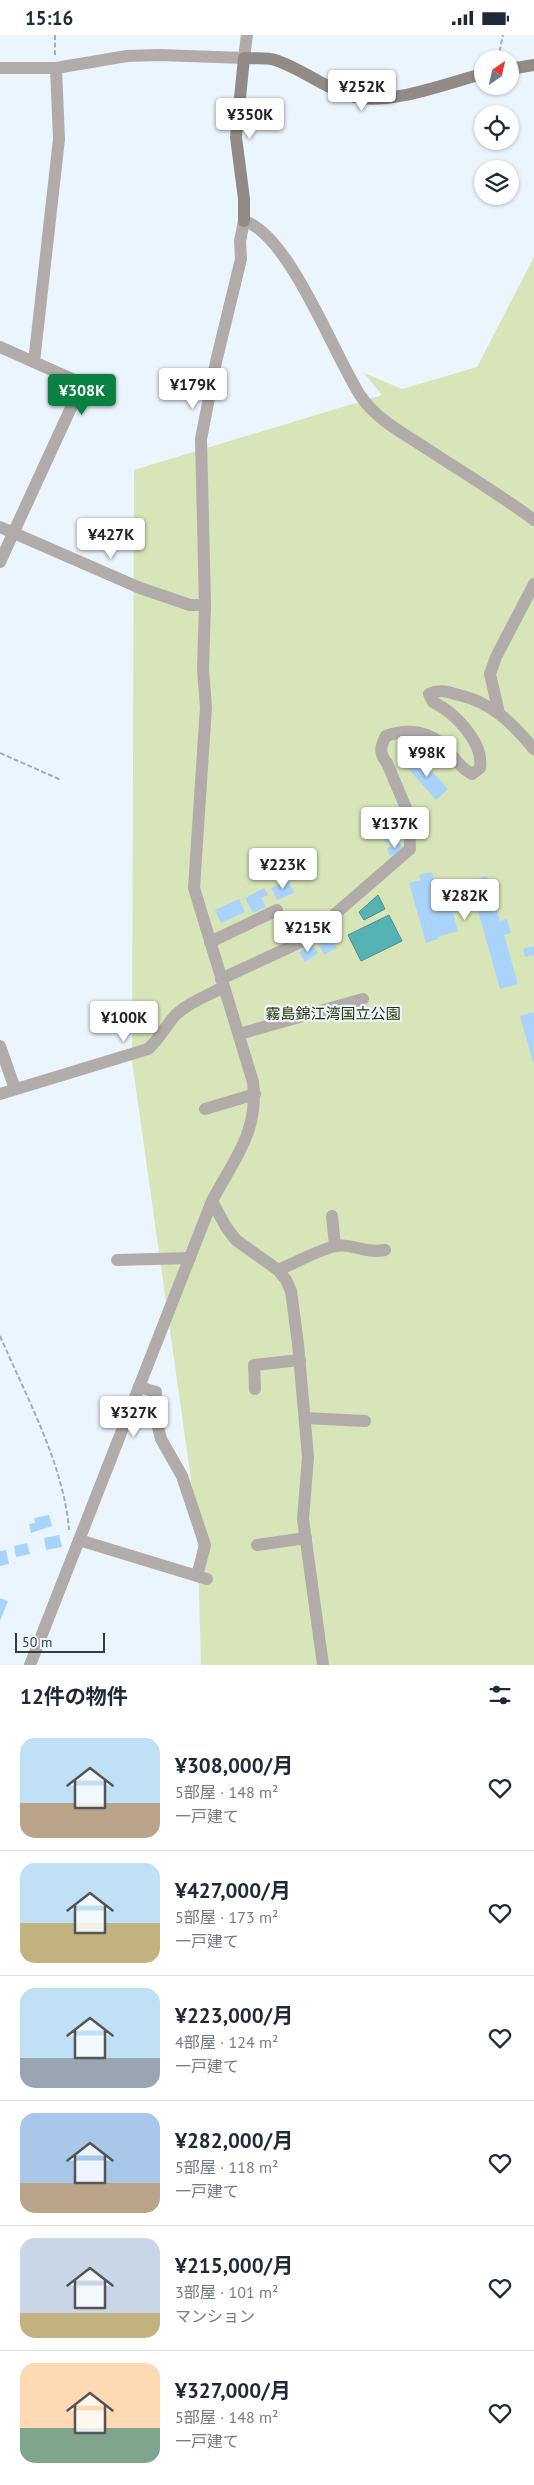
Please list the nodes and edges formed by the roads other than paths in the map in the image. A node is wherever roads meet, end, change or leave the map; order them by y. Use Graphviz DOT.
graph roads {
  1 [pos="247,35"];
  2 [pos="244,58"];
  3 [pos="534,65"];
  4 [pos="0,68"];
  5 [pos="56,68"];
  6 [pos="519,68"];
  7 [pos="474,76"];
  8 [pos="244,221"];
  9 [pos="0,347"];
  10 [pos="34,362"];
  11 [pos="534,520"];
  12 [pos="0,527"];
  13 [pos="13,532"];
  14 [pos="0,562"];
  15 [pos="534,584"];
  16 [pos="205,605"];
  17 [pos="498,713"];
  18 [pos="534,749"];
  19 [pos="277,910"];
  20 [pos="210,943"];
  21 [pos="222,983"];
  22 [pos="363,999"];
  23 [pos="239,1034"];
  24 [pos="0,1047"];
  25 [pos="15,1089"];
  26 [pos="0,1094"];
  27 [pos="255,1094"];
  28 [pos="205,1109"];
  29 [pos="212,1201"];
  30 [pos="332,1216"];
  31 [pos="335,1246"];
  32 [pos="385,1250"];
  33 [pos="190,1258"];
  34 [pos="117,1260"];
  35 [pos="278,1270"];
  36 [pos="300,1360"];
  37 [pos="139,1387"];
  38 [pos="255,1389"];
  39 [pos="305,1418"];
  40 [pos="365,1421"];
  41 [pos="306,1538"];
  42 [pos="78,1543"];
  43 [pos="257,1545"];
  44 [pos="30,1665"];
  45 [pos="323,1665"];
  1 -- 2 [label="street"];
  2 -- 5 [label="street"];
  2 -- 7 [label="street"];
  2 -- 8 [label="street"];
  3 -- 6 [label="street"];
  4 -- 5 [label="street"];
  5 -- 10 [label="street"];
  8 -- 11 [label="street"];
  8 -- 16 [label="street"];
  9 -- 10 [label="street"];
  10 -- 13 [label="street"];
  12 -- 13 [label="street"];
  13 -- 14 [label="street"];
  13 -- 16 [label="street"];
  15 -- 17 [label="street"];
  16 -- 20 [label="street"];
  17 -- 18 [label="street"];
  17 -- 21 [label="street"];
  19 -- 20 [label="street"];
  20 -- 21 [label="street"];
  21 -- 23 [label="street"];
  21 -- 25 [label="street"];
  22 -- 23 [label="street"];
  23 -- 27 [label="street"];
  24 -- 25 [label="street"];
  25 -- 26 [label="street"];
  27 -- 28 [label="street"];
  27 -- 29 [label="street"];
  29 -- 33 [label="street"];
  29 -- 35 [label="street"];
  30 -- 31 [label="street"];
  31 -- 32 [label="street"];
  31 -- 35 [label="street"];
  33 -- 34 [label="street"];
  33 -- 37 [label="street"];
  35 -- 36 [label="street"];
  36 -- 38 [label="street"];
  36 -- 39 [label="street"];
  37 -- 42 [label="street"];
  37 -- 42 [label="street"];
  39 -- 40 [label="street"];
  39 -- 41 [label="street"];
  41 -- 43 [label="street"];
  41 -- 45 [label="street"];
  42 -- 44 [label="street"];
}
